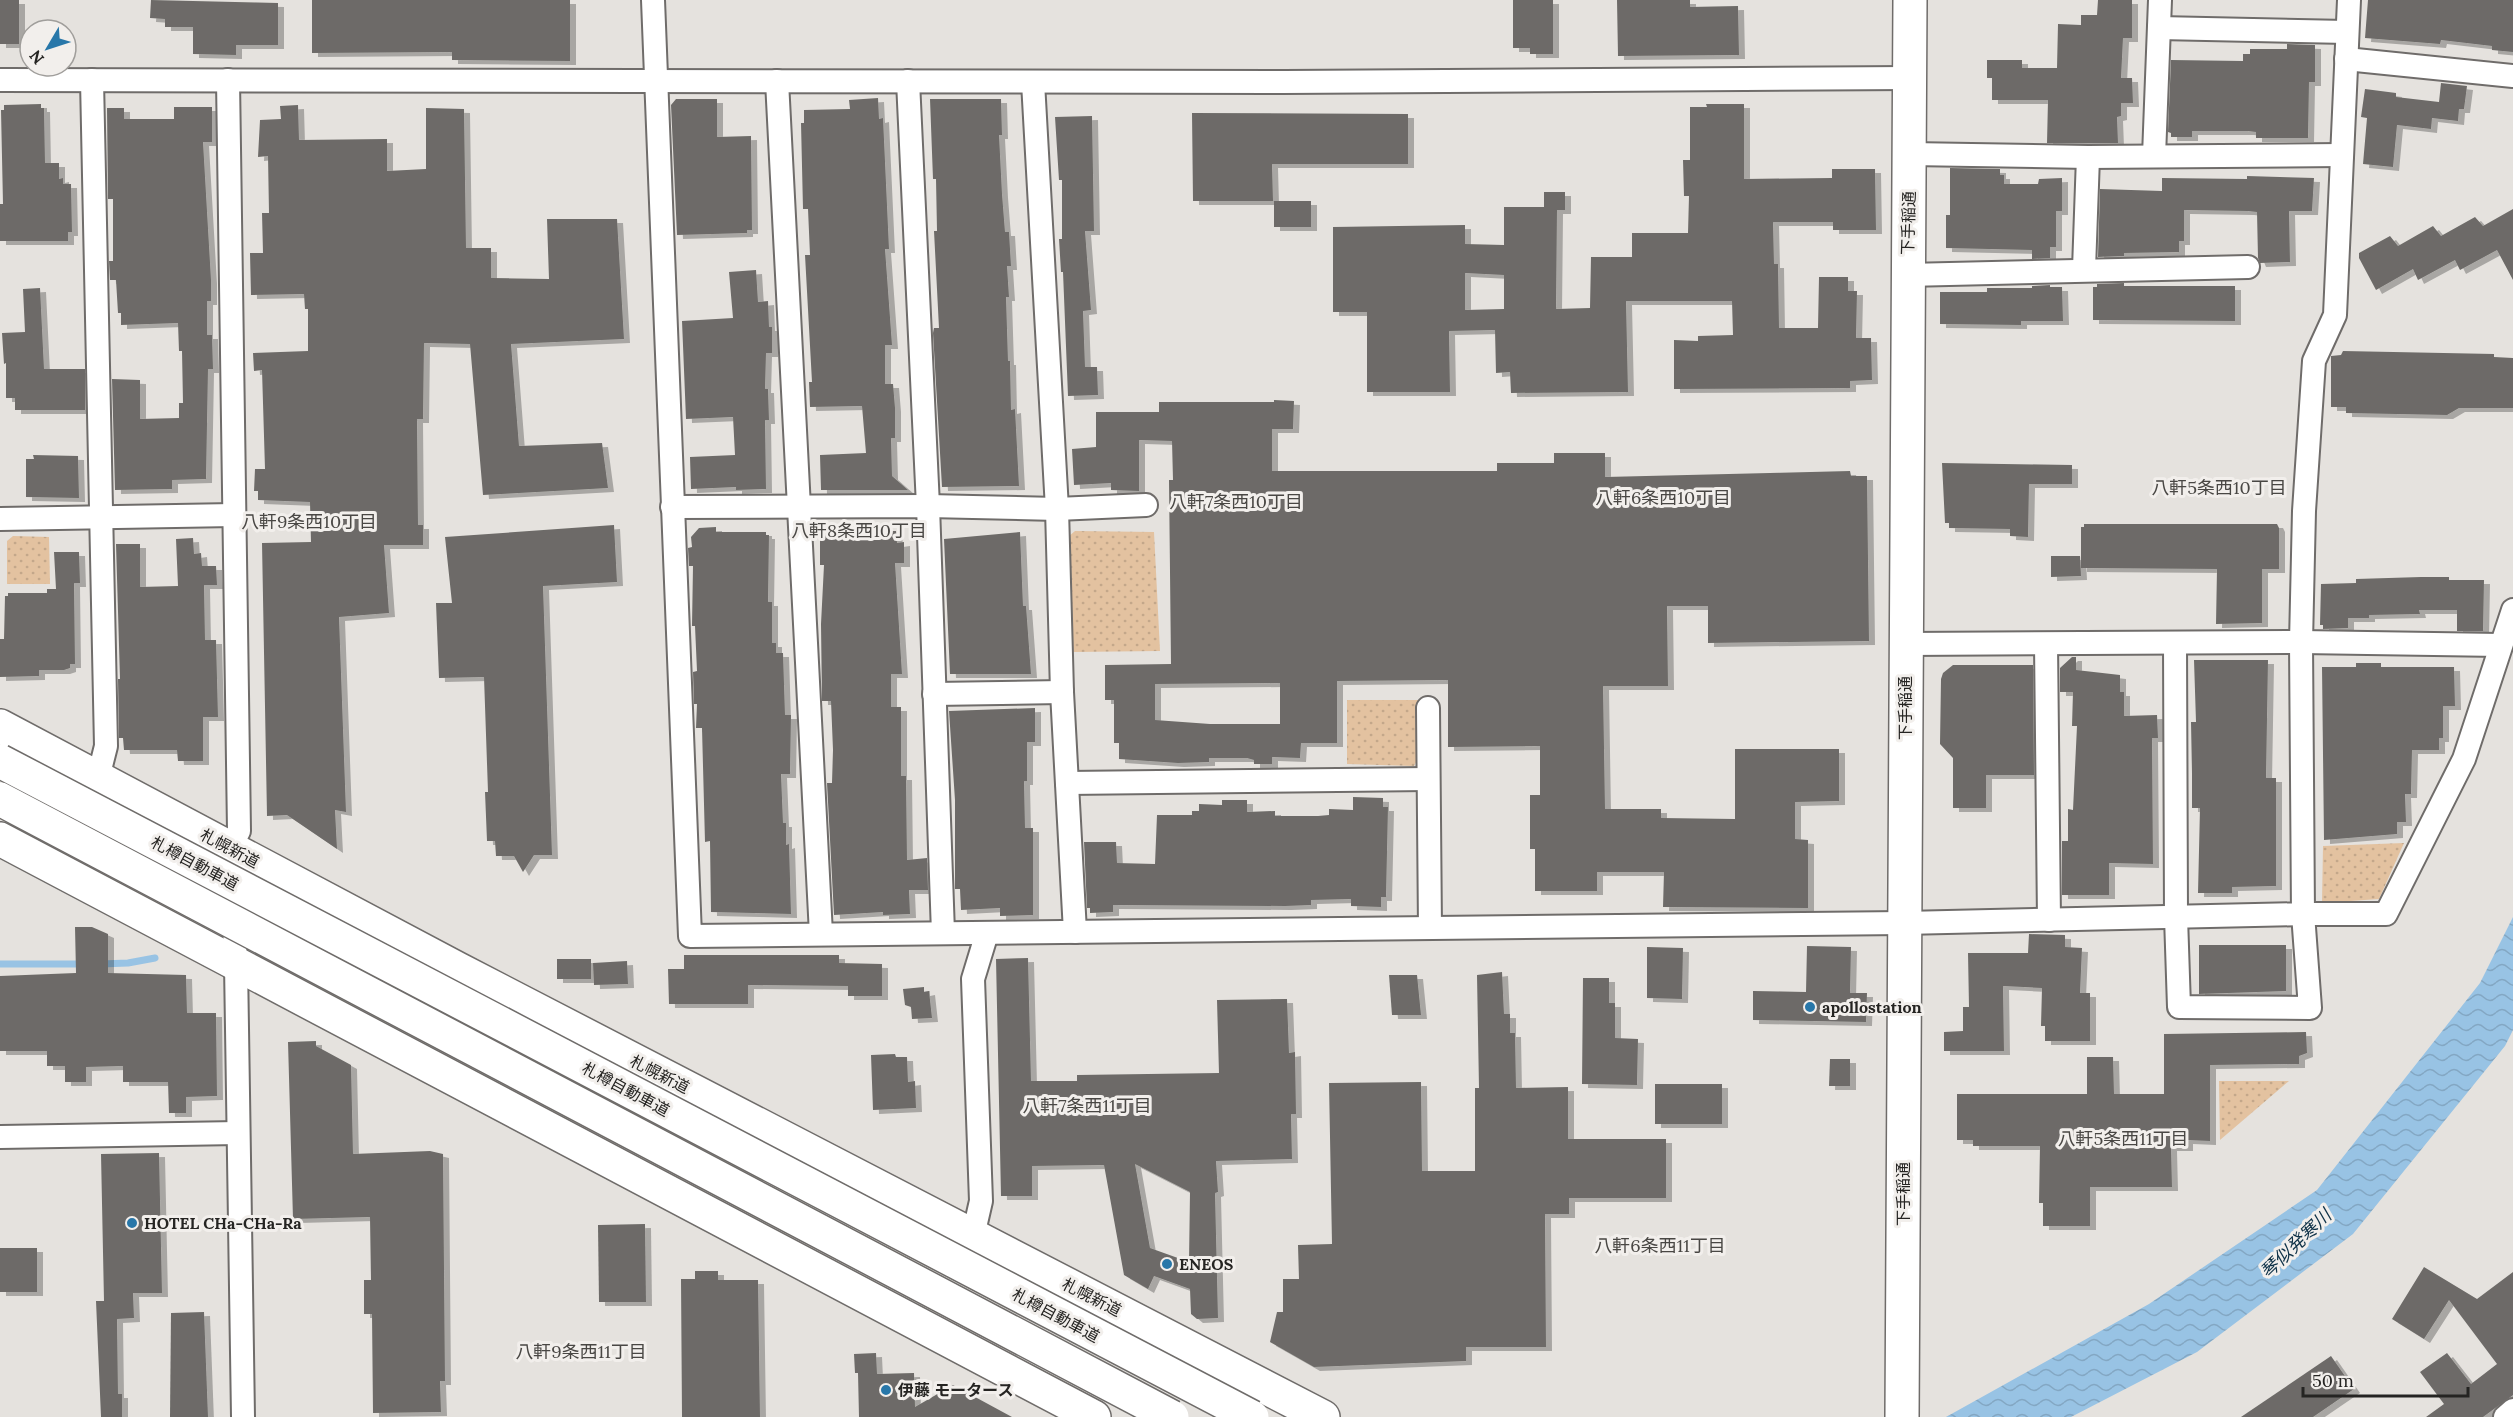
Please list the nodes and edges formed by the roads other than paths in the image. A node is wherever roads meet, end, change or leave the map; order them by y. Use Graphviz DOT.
graph roads {
  1 [pos="653,0"];
  2 [pos="1910,0"];
  3 [pos="2160,0"];
  4 [pos="2349,0"];
  5 [pos="2159,28"];
  6 [pos="2347,32"];
  7 [pos="2346,59"];
  8 [pos="2513,76"];
  9 [pos="1910,78"];
  10 [pos="0,80"];
  11 [pos="92,80"];
  12 [pos="228,80"];
  13 [pos="654,81"];
  14 [pos="777,81"];
  15 [pos="908,81"];
  16 [pos="1033,82"];
  17 [pos="1910,154"];
  18 [pos="2342,155"];
  19 [pos="2154,156"];
  20 [pos="2088,157"];
  21 [pos="2248,267"];
  22 [pos="2084,269"];
  23 [pos="1907,275"];
  24 [pos="1146,505"];
  25 [pos="928,506"];
  26 [pos="672,507"];
  27 [pos="800,507"];
  28 [pos="1057,509"];
  29 [pos="234,515"];
  30 [pos="101,518"];
  31 [pos="0,519"];
  32 [pos="2513,610"];
  33 [pos="2301,642"];
  34 [pos="2175,643"];
  35 [pos="1905,644"];
  36 [pos="2046,644"];
  37 [pos="2500,645"];
  38 [pos="1062,692"];
  39 [pos="934,694"];
  40 [pos="1428,708"];
  41 [pos="0,726"];
  42 [pos="0,761"];
  43 [pos="98,778"];
  44 [pos="1428,779"];
  45 [pos="1067,783"];
  46 [pos="0,799"];
  47 [pos="0,839"];
  48 [pos="230,848"];
  49 [pos="2303,914"];
  50 [pos="2176,917"];
  51 [pos="2049,920"];
  52 [pos="1904,923"];
  53 [pos="1430,928"];
  54 [pos="1075,932"];
  55 [pos="942,933"];
  56 [pos="987,933"];
  57 [pos="821,934"];
  58 [pos="236,964"];
  59 [pos="238,1133"];
  60 [pos="0,1137"];
  61 [pos="973,1236"];
  62 [pos="2513,1410"];
  63 [pos="243,1417"];
  64 [pos="1094,1417"];
  65 [pos="1172,1417"];
  66 [pos="1252,1417"];
  67 [pos="1323,1417"];
  68 [pos="1902,1417"];
  69 [pos="2505,1417"];
  1 -- 13 [label="street"];
  2 -- 9 [label="main road, 下手稲通"];
  3 -- 5 [label="street"];
  4 -- 6 [label="street"];
  5 -- 6 [label="street"];
  5 -- 19 [label="street"];
  6 -- 7 [label="street"];
  7 -- 8 [label="street"];
  7 -- 18 [label="street"];
  9 -- 16 [label="street"];
  9 -- 17 [label="main road, 下手稲通"];
  10 -- 11 [label="street"];
  11 -- 12 [label="street"];
  11 -- 30 [label="street"];
  12 -- 13 [label="street"];
  12 -- 29 [label="street"];
  13 -- 14 [label="street"];
  13 -- 26 [label="street"];
  14 -- 15 [label="street"];
  14 -- 27 [label="street"];
  15 -- 16 [label="street"];
  15 -- 25 [label="street"];
  16 -- 28 [label="street"];
  17 -- 20 [label="street"];
  17 -- 23 [label="main road, 下手稲通"];
  18 -- 19 [label="street"];
  18 -- 33 [label="street"];
  19 -- 20 [label="street"];
  20 -- 22 [label="street"];
  21 -- 22 [label="street"];
  22 -- 23 [label="street"];
  23 -- 35 [label="main road, 下手稲通"];
  24 -- 28 [label="street"];
  25 -- 27 [label="street"];
  25 -- 28 [label="street"];
  25 -- 39 [label="street"];
  26 -- 27 [label="street"];
  26 -- 57 [label="street"];
  27 -- 57 [label="street"];
  28 -- 38 [label="street"];
  29 -- 30 [label="street"];
  29 -- 48 [label="street"];
  30 -- 31 [label="street"];
  30 -- 43 [label="street"];
  32 -- 37 [label="street"];
  33 -- 34 [label="street"];
  33 -- 37 [label="street"];
  33 -- 49 [label="street"];
  34 -- 36 [label="street"];
  34 -- 50 [label="street"];
  35 -- 36 [label="street"];
  35 -- 52 [label="main road, 下手稲通"];
  36 -- 51 [label="street"];
  37 -- 49 [label="street"];
  38 -- 39 [label="street"];
  38 -- 45 [label="street"];
  39 -- 55 [label="street"];
  40 -- 44 [label="street"];
  41 -- 43 [label="main road, 札幌新道"];
  42 -- 66 [label="main road, 札樽自動車道, bridge"];
  43 -- 48 [label="main road, 札幌新道"];
  44 -- 45 [label="street"];
  44 -- 53 [label="street"];
  45 -- 54 [label="street"];
  46 -- 65 [label="main road, bridge"];
  47 -- 58 [label="main road"];
  48 -- 58 [label="street"];
  48 -- 61 [label="main road, 札幌新道"];
  49 -- 50 [label="street"];
  49 -- 50 [label="street"];
  50 -- 51 [label="street"];
  51 -- 52 [label="street"];
  52 -- 53 [label="street"];
  52 -- 68 [label="main road, 下手稲通"];
  53 -- 54 [label="street"];
  54 -- 56 [label="street"];
  55 -- 56 [label="street"];
  55 -- 57 [label="street"];
  56 -- 61 [label="street"];
  58 -- 59 [label="street"];
  58 -- 64 [label="main road"];
  59 -- 60 [label="street"];
  59 -- 63 [label="street"];
  61 -- 67 [label="main road, 札幌新道"];
  62 -- 69 [label="street"];
}
